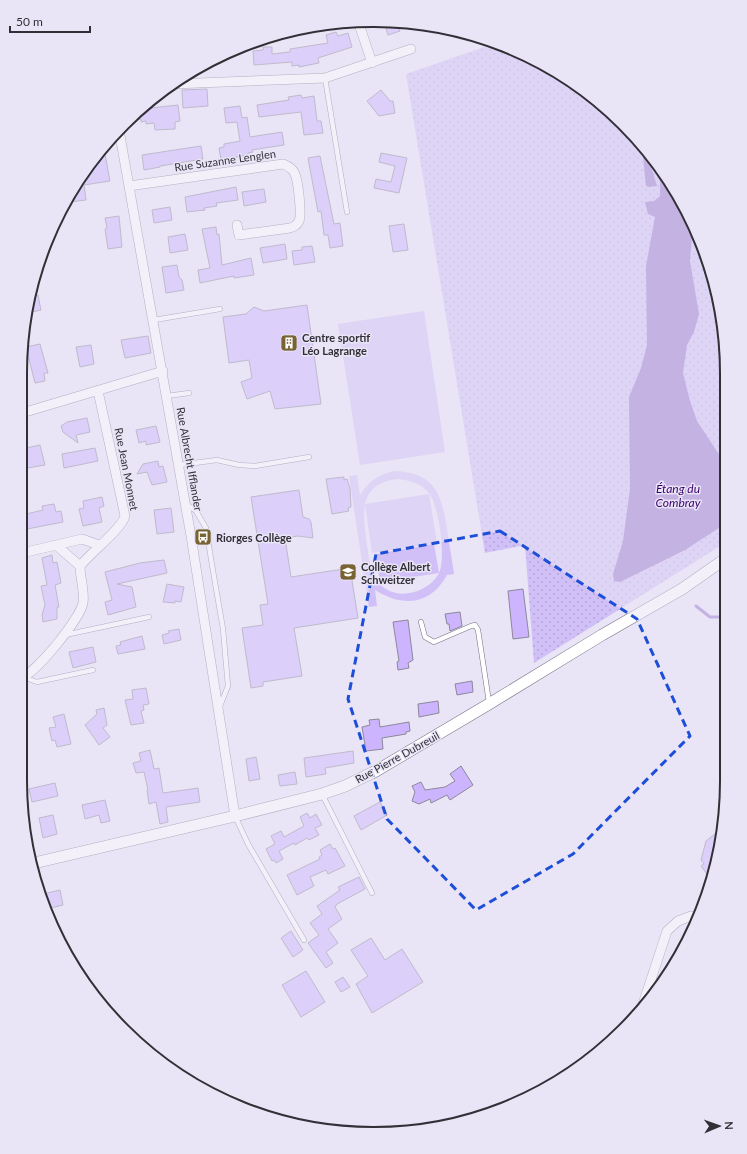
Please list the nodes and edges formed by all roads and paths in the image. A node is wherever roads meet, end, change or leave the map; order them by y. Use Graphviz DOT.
graph roads {
  1 [pos="360,28"];
  2 [pos="411,49"];
  3 [pos="372,63"];
  4 [pos="325,78"];
  5 [pos="183,84"];
  6 [pos="120,137"];
  7 [pos="129,186"];
  8 [pos="347,212"];
  9 [pos="237,225"];
  10 [pos="220,309"];
  11 [pos="154,320"];
  12 [pos="163,371"];
  13 [pos="98,390"];
  14 [pos="189,392"];
  15 [pos="167,396"];
  16 [pos="27,411"];
  17 [pos="309,457"];
  18 [pos="179,465"];
  19 [pos="185,504"];
  20 [pos="56,545"];
  21 [pos="99,545"];
  22 [pos="27,552"];
  23 [pos="720,562"];
  24 [pos="80,566"];
  25 [pos="720,571"];
  26 [pos="682,589"];
  27 [pos="149,617"];
  28 [pos="421,622"];
  29 [pos="64,635"];
  30 [pos="93,670"];
  31 [pos="27,674"];
  32 [pos="27,679"];
  33 [pos="489,704"];
  34 [pos="219,707"];
  35 [pos="322,794"];
  36 [pos="235,816"];
  37 [pos="37,862"];
  38 [pos="372,893"];
  39 [pos="693,916"];
  40 [pos="304,940"];
  41 [pos="647,993"];
  1 -- 3 [label="street"];
  2 -- 3 [label="street"];
  3 -- 4 [label="street"];
  4 -- 5 [label="street"];
  4 -- 8 [label="lane"];
  6 -- 7 [label="street, Rue Albrecht Ifflander"];
  7 -- 9 [label="street, Rue Suzanne Lenglen"];
  7 -- 11 [label="street, Rue Albrecht Ifflander"];
  10 -- 11 [label="lane"];
  11 -- 12 [label="street, Rue Albrecht Ifflander"];
  12 -- 13 [label="street"];
  12 -- 15 [label="street, Rue Albrecht Ifflander"];
  13 -- 16 [label="street"];
  13 -- 21 [label="street, Rue Jean Monnet"];
  14 -- 15 [label="lane"];
  15 -- 18 [label="street, Rue Albrecht Ifflander"];
  17 -- 18 [label="lane"];
  18 -- 19 [label="street, Rue Albrecht Ifflander"];
  19 -- 34 [label="street, Rue Albrecht Ifflander"];
  19 -- 34 [label="lane"];
  20 -- 21 [label="street"];
  20 -- 22 [label="street"];
  20 -- 24 [label="street"];
  21 -- 24 [label="street, Rue Jean Monnet"];
  23 -- 26 [label="street, Rue Pierre Dubreuil"];
  24 -- 29 [label="street"];
  25 -- 26 [label="street, Rue Pierre Dubreuil"];
  26 -- 33 [label="street, Rue Pierre Dubreuil"];
  27 -- 29 [label="lane"];
  28 -- 33 [label="lane"];
  29 -- 31 [label="street"];
  30 -- 32 [label="lane"];
  33 -- 35 [label="street, Rue Pierre Dubreuil"];
  34 -- 36 [label="street, Rue Albrecht Ifflander"];
  35 -- 36 [label="street, Rue Pierre Dubreuil"];
  35 -- 38 [label="lane"];
  36 -- 37 [label="street, Rue Pierre Dubreuil"];
  36 -- 40 [label="lane"];
  39 -- 41 [label="street"];
}
